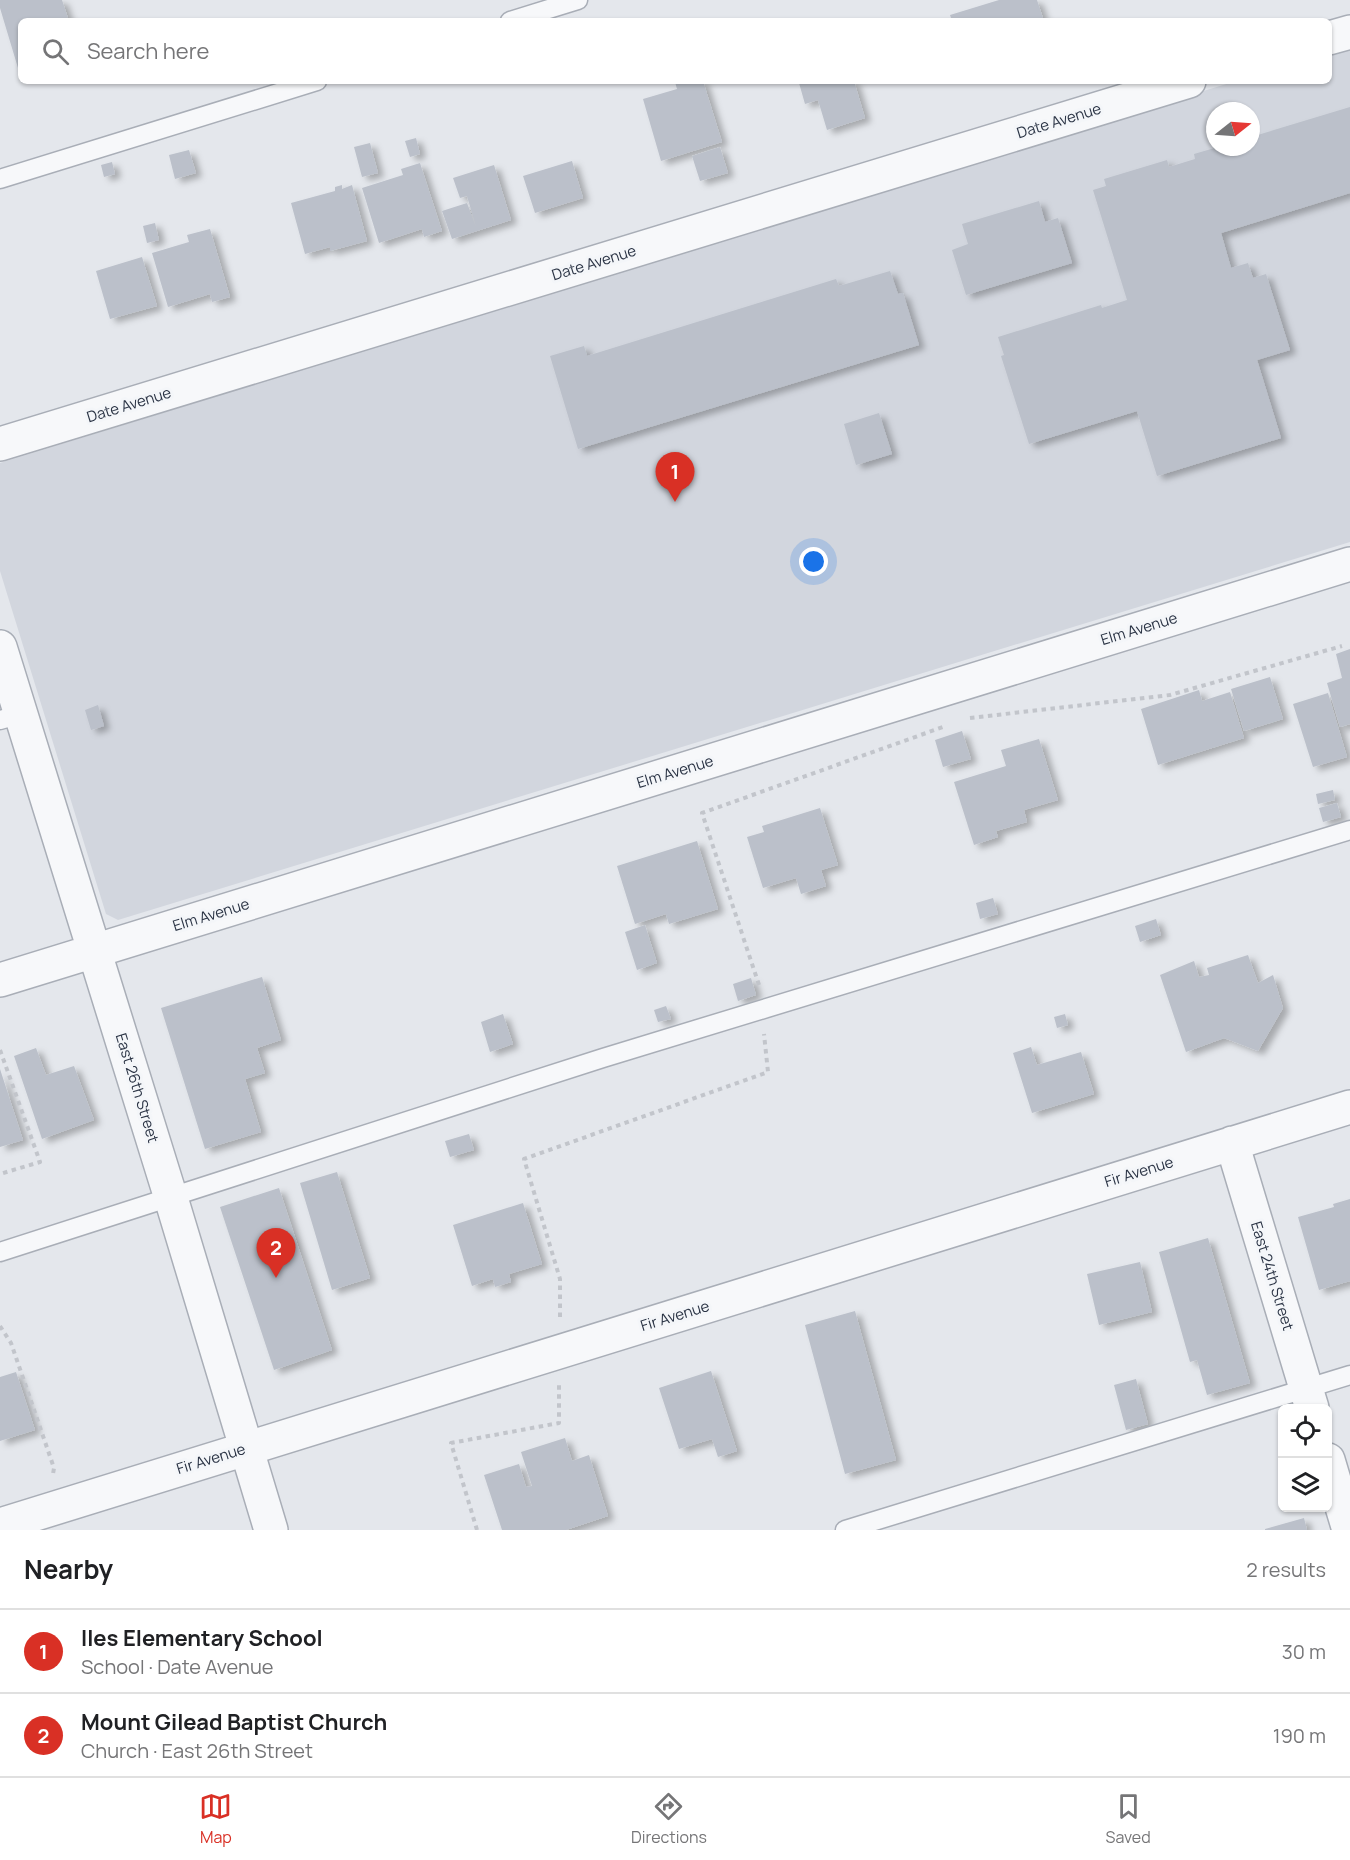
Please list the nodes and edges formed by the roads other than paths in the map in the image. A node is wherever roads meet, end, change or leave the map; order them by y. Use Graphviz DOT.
graph roads {
  1 [pos="578,0"];
  2 [pos="520,18"];
  3 [pos="1350,32"];
  4 [pos="1332,37"];
  5 [pos="307,84"];
  6 [pos="1179,84"];
  7 [pos="0,179"];
  8 [pos="0,444"];
  9 [pos="1350,564"];
  10 [pos="0,647"];
  11 [pos="10,717"];
  12 [pos="1350,830"];
  13 [pos="94,951"];
  14 [pos="0,980"];
  15 [pos="1350,1107"];
  16 [pos="1232,1143"];
  17 [pos="171,1198"];
  18 [pos="0,1252"];
  19 [pos="1350,1375"];
  20 [pos="1309,1399"];
  21 [pos="246,1448"];
  22 [pos="1332,1473"];
  23 [pos="0,1525"];
  24 [pos="271,1530"];
  25 [pos="845,1530"];
  26 [pos="1349,1530"];
  1 -- 2 [label="lane"];
  3 -- 4 [label="street"];
  5 -- 7 [label="lane"];
  6 -- 8 [label="street, Date Avenue"];
  9 -- 13 [label="street, Elm Avenue"];
  10 -- 11 [label="street, East 26th Street"];
  11 -- 13 [label="street, East 26th Street"];
  12 -- 17 [label="lane"];
  13 -- 14 [label="street, Elm Avenue"];
  13 -- 17 [label="street, East 26th Street"];
  15 -- 16 [label="street, Fir Avenue"];
  16 -- 20 [label="street, East 24th Street"];
  16 -- 21 [label="street, Fir Avenue"];
  17 -- 18 [label="lane"];
  17 -- 21 [label="street, East 26th Street"];
  19 -- 20 [label="lane"];
  20 -- 25 [label="lane"];
  21 -- 23 [label="street, Fir Avenue"];
  21 -- 24 [label="street, East 26th Street"];
  22 -- 26 [label="street"];
}
